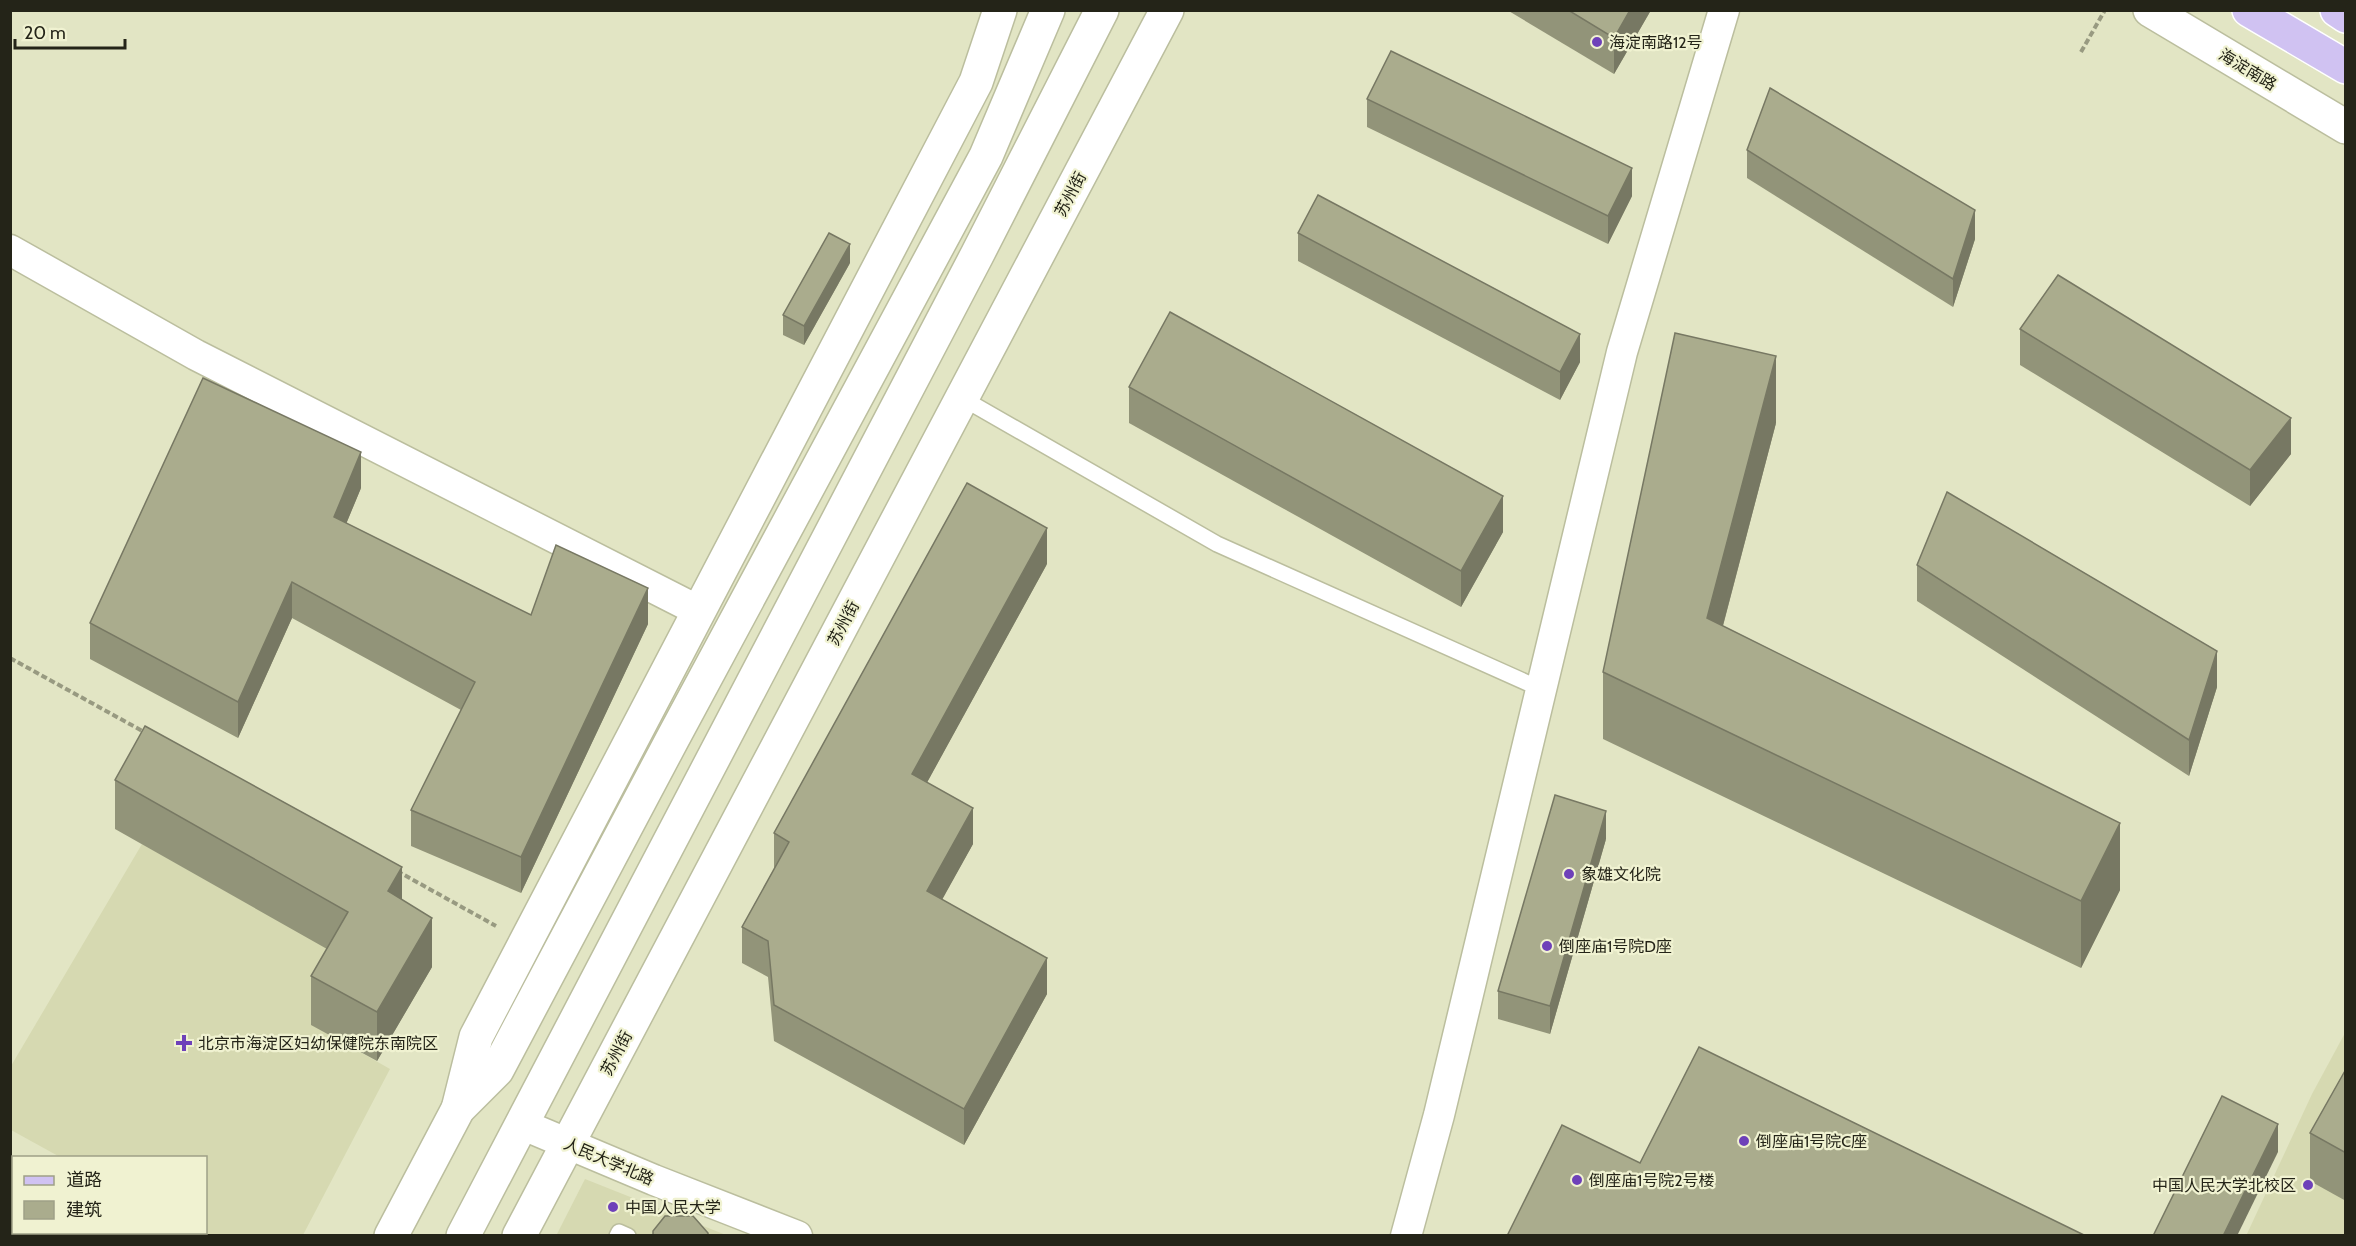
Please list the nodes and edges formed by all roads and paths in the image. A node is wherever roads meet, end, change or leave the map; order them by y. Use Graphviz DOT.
graph roads {
  1 [pos="1000,10"];
  2 [pos="1048,10"];
  3 [pos="1102,10"];
  4 [pos="1167,10"];
  5 [pos="1724,10"];
  6 [pos="2105,10"];
  7 [pos="2150,10"];
  8 [pos="2249,10"];
  9 [pos="2337,10"];
  10 [pos="2346,16"];
  11 [pos="2081,52"];
  12 [pos="2346,67"];
  13 [pos="2346,127"];
  14 [pos="10,250"];
  15 [pos="962,398"];
  16 [pos="699,611"];
  17 [pos="10,658"];
  18 [pos="1541,689"];
  19 [pos="155,738"];
  20 [pos="392,868"];
  21 [pos="526,942"];
  22 [pos="458,1109"];
  23 [pos="521,1124"];
  24 [pos="568,1144"];
  25 [pos="391,1236"];
  26 [pos="463,1236"];
  27 [pos="519,1236"];
  28 [pos="617,1236"];
  29 [pos="628,1236"];
  30 [pos="797,1236"];
  31 [pos="1406,1236"];
  1 -- 16 [label="street"];
  2 -- 22 [label="street"];
  3 -- 23 [label="street"];
  4 -- 15 [label="street, 苏州街"];
  5 -- 18 [label="street"];
  6 -- 11 [label="path"];
  7 -- 13 [label="street, 海淀南路"];
  8 -- 12 [label="main road"];
  9 -- 10 [label="main road"];
  14 -- 16 [label="street"];
  15 -- 18 [label="lane"];
  15 -- 24 [label="street, 苏州街"];
  16 -- 21 [label="street"];
  17 -- 19 [label="path"];
  18 -- 31 [label="street"];
  20 -- 21 [label="path"];
  21 -- 22 [label="street"];
  22 -- 25 [label="street"];
  23 -- 24 [label="street, 人民大学北路"];
  23 -- 26 [label="street"];
  24 -- 27 [label="street, 苏州街"];
  24 -- 30 [label="street, 人民大学北路"];
  28 -- 29 [label="lane"];
}
